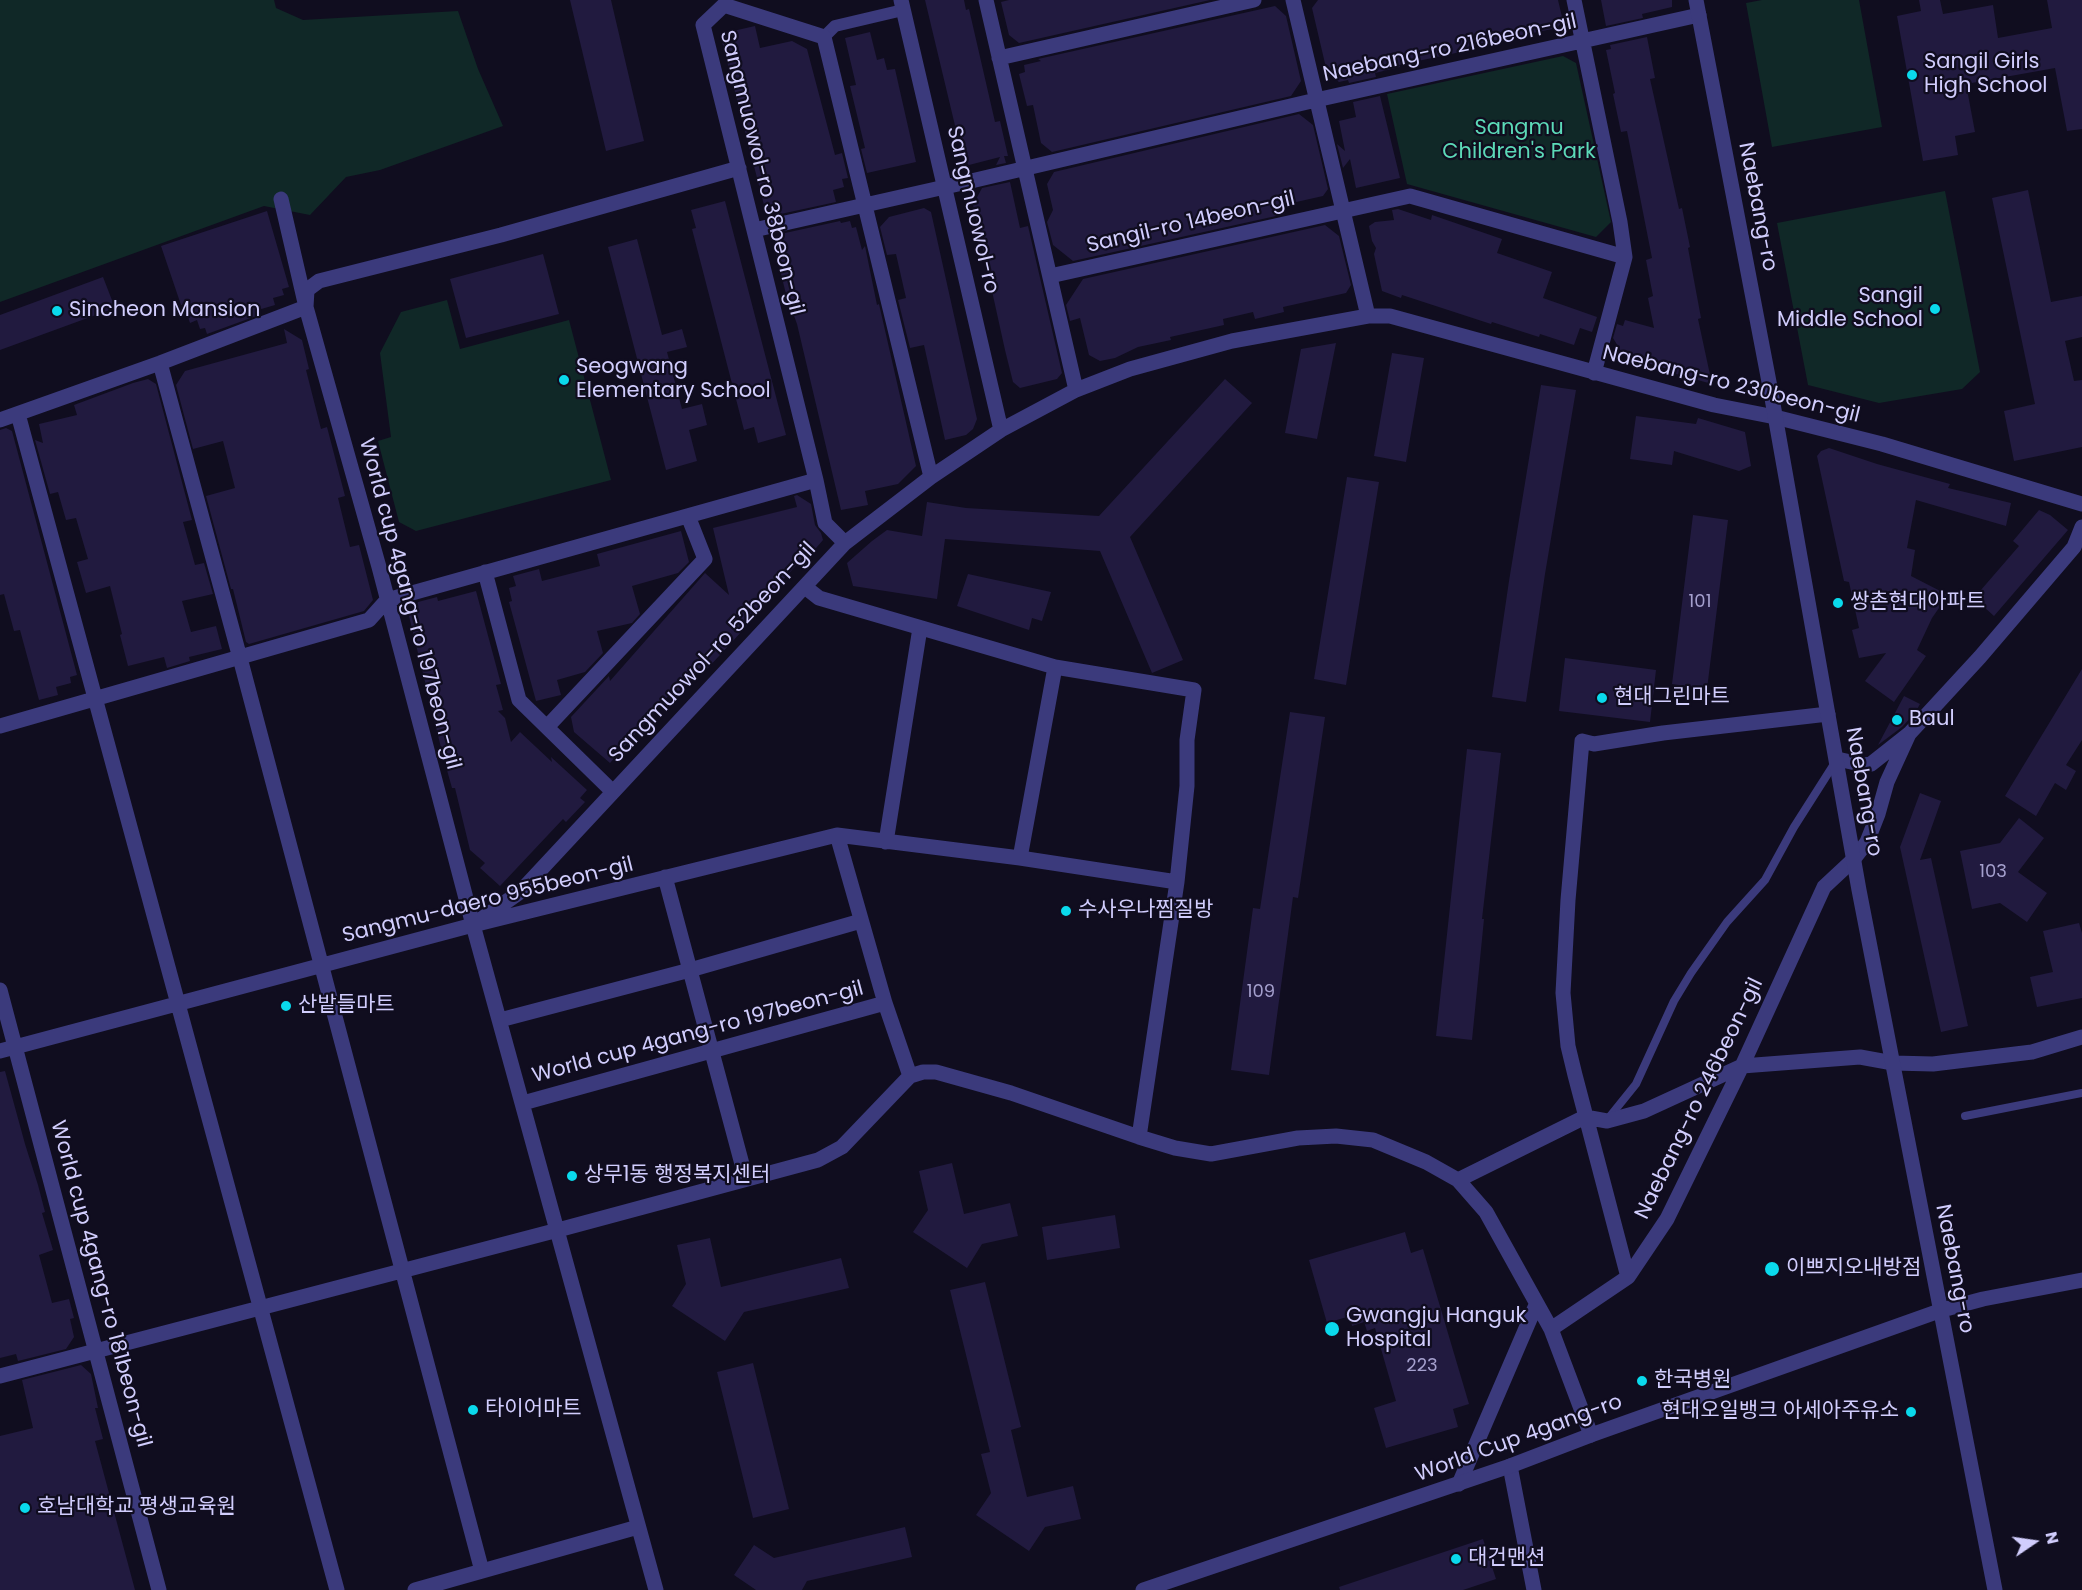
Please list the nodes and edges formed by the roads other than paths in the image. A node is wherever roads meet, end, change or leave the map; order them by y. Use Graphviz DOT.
graph roads {
  1 [pos="986,0"];
  2 [pos="1254,0"];
  3 [pos="1293,0"];
  4 [pos="1574,0"];
  5 [pos="902,5"];
  6 [pos="1697,8"];
  7 [pos="824,37"];
  8 [pos="1582,42"];
  9 [pos="999,58"];
  10 [pos="1316,100"];
  11 [pos="740,168"];
  12 [pos="1024,168"];
  13 [pos="945,188"];
  14 [pos="281,199"];
  15 [pos="864,205"];
  16 [pos="1342,211"];
  17 [pos="754,230"];
  18 [pos="1625,257"];
  19 [pos="1050,276"];
  20 [pos="306,307"];
  21 [pos="1368,316"];
  22 [pos="160,363"];
  23 [pos="1594,373"];
  24 [pos="1076,390"];
  25 [pos="18,414"];
  26 [pos="1774,417"];
  27 [pos="0,420"];
  28 [pos="1001,430"];
  29 [pos="930,477"];
  30 [pos="816,480"];
  31 [pos="2082,504"];
  32 [pos="688,516"];
  33 [pos="2082,527"];
  34 [pos="845,543"];
  35 [pos="485,572"];
  36 [pos="805,587"];
  37 [pos="387,600"];
  38 [pos="920,628"];
  39 [pos="240,658"];
  40 [pos="1056,667"];
  41 [pos="96,698"];
  42 [pos="1828,714"];
  43 [pos="0,726"];
  44 [pos="547,727"];
  45 [pos="1909,734"];
  46 [pos="1837,759"];
  47 [pos="612,791"];
  48 [pos="837,835"];
  49 [pos="886,842"];
  50 [pos="1020,858"];
  51 [pos="1853,860"];
  52 [pos="665,877"];
  53 [pos="1177,882"];
  54 [pos="861,921"];
  55 [pos="473,925"];
  56 [pos="321,966"];
  57 [pos="690,970"];
  58 [pos="0,990"];
  59 [pos="178,1003"];
  60 [pos="885,1003"];
  61 [pos="500,1020"];
  62 [pos="2082,1036"];
  63 [pos="8,1049"];
  64 [pos="711,1051"];
  65 [pos="1893,1064"];
  66 [pos="1743,1066"];
  67 [pos="910,1076"];
  68 [pos="2082,1094"];
  69 [pos="523,1103"];
  70 [pos="1965,1116"];
  71 [pos="1585,1117"];
  72 [pos="1607,1121"];
  73 [pos="1139,1137"];
  74 [pos="746,1179"];
  75 [pos="1458,1180"];
  76 [pos="558,1230"];
  77 [pos="402,1271"];
  78 [pos="1628,1277"];
  79 [pos="2082,1280"];
  80 [pos="1536,1305"];
  81 [pos="261,1308"];
  82 [pos="1942,1310"];
  83 [pos="1551,1329"];
  84 [pos="96,1351"];
  85 [pos="0,1376"];
  86 [pos="1591,1435"];
  87 [pos="1510,1466"];
  88 [pos="1459,1484"];
  89 [pos="638,1527"];
  90 [pos="482,1571"];
  91 [pos="159,1590"];
  92 [pos="338,1590"];
  93 [pos="415,1590"];
  94 [pos="656,1590"];
  95 [pos="1143,1590"];
  96 [pos="1534,1590"];
  97 [pos="1995,1590"];
  1 -- 9 [label="street"];
  2 -- 9 [label="street"];
  3 -- 10 [label="street"];
  4 -- 8 [label="street"];
  5 -- 7 [label="street"];
  5 -- 13 [label="street, Sangmuowol-ro"];
  6 -- 8 [label="street, Naebang-ro 216beon-gil"];
  6 -- 26 [label="street, Naebang-ro"];
  7 -- 11 [label="street, Sangmuowol-ro 38beon-gil"];
  7 -- 15 [label="street"];
  8 -- 10 [label="street, Naebang-ro 216beon-gil"];
  8 -- 18 [label="street"];
  9 -- 12 [label="street"];
  10 -- 12 [label="street, Naebang-ro 216beon-gil"];
  10 -- 16 [label="street"];
  11 -- 17 [label="street, Sangmuowol-ro 38beon-gil"];
  11 -- 20 [label="street"];
  12 -- 13 [label="street, Naebang-ro 216beon-gil"];
  12 -- 19 [label="street"];
  13 -- 15 [label="street, Naebang-ro 216beon-gil"];
  13 -- 28 [label="street, Sangmuowol-ro"];
  14 -- 20 [label="street, World cup 4gang-ro 197beon-gil"];
  15 -- 17 [label="street, Naebang-ro 216beon-gil"];
  15 -- 29 [label="street"];
  16 -- 18 [label="street, Sangil-ro 14beon-gil"];
  16 -- 19 [label="street, Sangil-ro 14beon-gil"];
  16 -- 21 [label="street"];
  17 -- 30 [label="street, Sangmuowol-ro 38beon-gil"];
  18 -- 23 [label="street"];
  19 -- 24 [label="street"];
  20 -- 22 [label="street"];
  20 -- 37 [label="street, World cup 4gang-ro 197beon-gil"];
  21 -- 23 [label="street, Naebang-ro 230beon-gil"];
  21 -- 24 [label="street, Naebang-ro 230beon-gil"];
  22 -- 25 [label="street"];
  22 -- 39 [label="street, Sangmu-daero 955beon-gil"];
  23 -- 26 [label="street, Naebang-ro 230beon-gil"];
  24 -- 28 [label="street, Sangmuowol-ro 52beon-gil"];
  25 -- 27 [label="street"];
  25 -- 41 [label="street"];
  26 -- 31 [label="street, Naebang-ro 230beon-gil"];
  26 -- 42 [label="street, Naebang-ro"];
  28 -- 29 [label="street, Sangmuowol-ro 52beon-gil"];
  29 -- 34 [label="street, Sangmuowol-ro 52beon-gil"];
  30 -- 32 [label="street"];
  30 -- 34 [label="street, Sangmuowol-ro 38beon-gil"];
  32 -- 35 [label="street"];
  32 -- 44 [label="street"];
  33 -- 45 [label="street"];
  34 -- 36 [label="street, Sangmuowol-ro 52beon-gil"];
  35 -- 37 [label="street"];
  35 -- 44 [label="street"];
  36 -- 38 [label="street"];
  36 -- 47 [label="street, Sangmuowol-ro 52beon-gil"];
  37 -- 39 [label="street"];
  37 -- 55 [label="street, World cup 4gang-ro 197beon-gil"];
  38 -- 40 [label="street"];
  38 -- 49 [label="street"];
  39 -- 41 [label="street"];
  39 -- 56 [label="street, Sangmu-daero 955beon-gil"];
  40 -- 50 [label="street"];
  40 -- 53 [label="street"];
  41 -- 43 [label="street"];
  41 -- 59 [label="street"];
  42 -- 46 [label="street, Naebang-ro"];
  42 -- 71 [label="street"];
  44 -- 47 [label="street"];
  45 -- 46 [label="street"];
  45 -- 51 [label="street, Naebang-ro 246beon-gil"];
  46 -- 51 [label="street, Naebang-ro"];
  46 -- 72 [label="lane"];
  47 -- 55 [label="street, Sangmuowol-ro 52beon-gil"];
  48 -- 49 [label="street, Sangmu-daero 955beon-gil"];
  48 -- 52 [label="street, Sangmu-daero 955beon-gil"];
  48 -- 54 [label="street"];
  49 -- 50 [label="street, Sangmu-daero 955beon-gil"];
  50 -- 53 [label="street, Sangmu-daero 955beon-gil"];
  51 -- 65 [label="street, Naebang-ro"];
  51 -- 66 [label="street, Naebang-ro 246beon-gil"];
  52 -- 55 [label="street, Sangmu-daero 955beon-gil"];
  52 -- 57 [label="street, Sangmu-daero 955beon-gil"];
  53 -- 73 [label="street"];
  54 -- 57 [label="street"];
  54 -- 60 [label="street"];
  55 -- 56 [label="street, Sangmu-daero 955beon-gil"];
  55 -- 61 [label="street, World cup 4gang-ro 197beon-gil"];
  56 -- 59 [label="street, Sangmu-daero 955beon-gil"];
  56 -- 77 [label="street, Sangmu-daero 955beon-gil"];
  57 -- 61 [label="street"];
  57 -- 64 [label="street, Sangmu-daero 955beon-gil"];
  58 -- 63 [label="street, World cup 4gang-ro 181beon-gil"];
  59 -- 63 [label="street, Sangmu-daero 955beon-gil"];
  59 -- 81 [label="street"];
  60 -- 64 [label="street, World cup 4gang-ro 197beon-gil"];
  60 -- 67 [label="street"];
  61 -- 69 [label="street, World cup 4gang-ro 197beon-gil"];
  62 -- 65 [label="street"];
  63 -- 84 [label="street, World cup 4gang-ro 181beon-gil"];
  64 -- 69 [label="street, World cup 4gang-ro 197beon-gil"];
  64 -- 74 [label="street, Sangmu-daero 955beon-gil"];
  65 -- 66 [label="street"];
  65 -- 82 [label="street, Naebang-ro"];
  66 -- 72 [label="street"];
  66 -- 78 [label="street, Naebang-ro 246beon-gil"];
  67 -- 73 [label="street"];
  67 -- 74 [label="street"];
  68 -- 70 [label="lane"];
  69 -- 76 [label="street, World cup 4gang-ro 197beon-gil"];
  71 -- 72 [label="street"];
  71 -- 75 [label="street"];
  71 -- 78 [label="street"];
  73 -- 75 [label="street"];
  74 -- 76 [label="street"];
  75 -- 80 [label="street"];
  76 -- 77 [label="street"];
  76 -- 89 [label="street, World cup 4gang-ro 197beon-gil"];
  77 -- 81 [label="street"];
  77 -- 90 [label="street, Sangmu-daero 955beon-gil"];
  78 -- 83 [label="street, Naebang-ro 246beon-gil"];
  79 -- 82 [label="street, World Cup 4gang-ro"];
  80 -- 83 [label="street"];
  80 -- 88 [label="street"];
  81 -- 84 [label="street"];
  81 -- 92 [label="street"];
  82 -- 86 [label="street, World Cup 4gang-ro"];
  82 -- 97 [label="street, Naebang-ro"];
  83 -- 86 [label="street"];
  84 -- 85 [label="street"];
  84 -- 91 [label="street, World cup 4gang-ro 181beon-gil"];
  86 -- 87 [label="street, World Cup 4gang-ro"];
  87 -- 88 [label="street, World Cup 4gang-ro"];
  87 -- 96 [label="street"];
  88 -- 95 [label="street, World Cup 4gang-ro"];
  89 -- 90 [label="street"];
  89 -- 94 [label="street, World cup 4gang-ro 197beon-gil"];
  90 -- 93 [label="street"];
}
